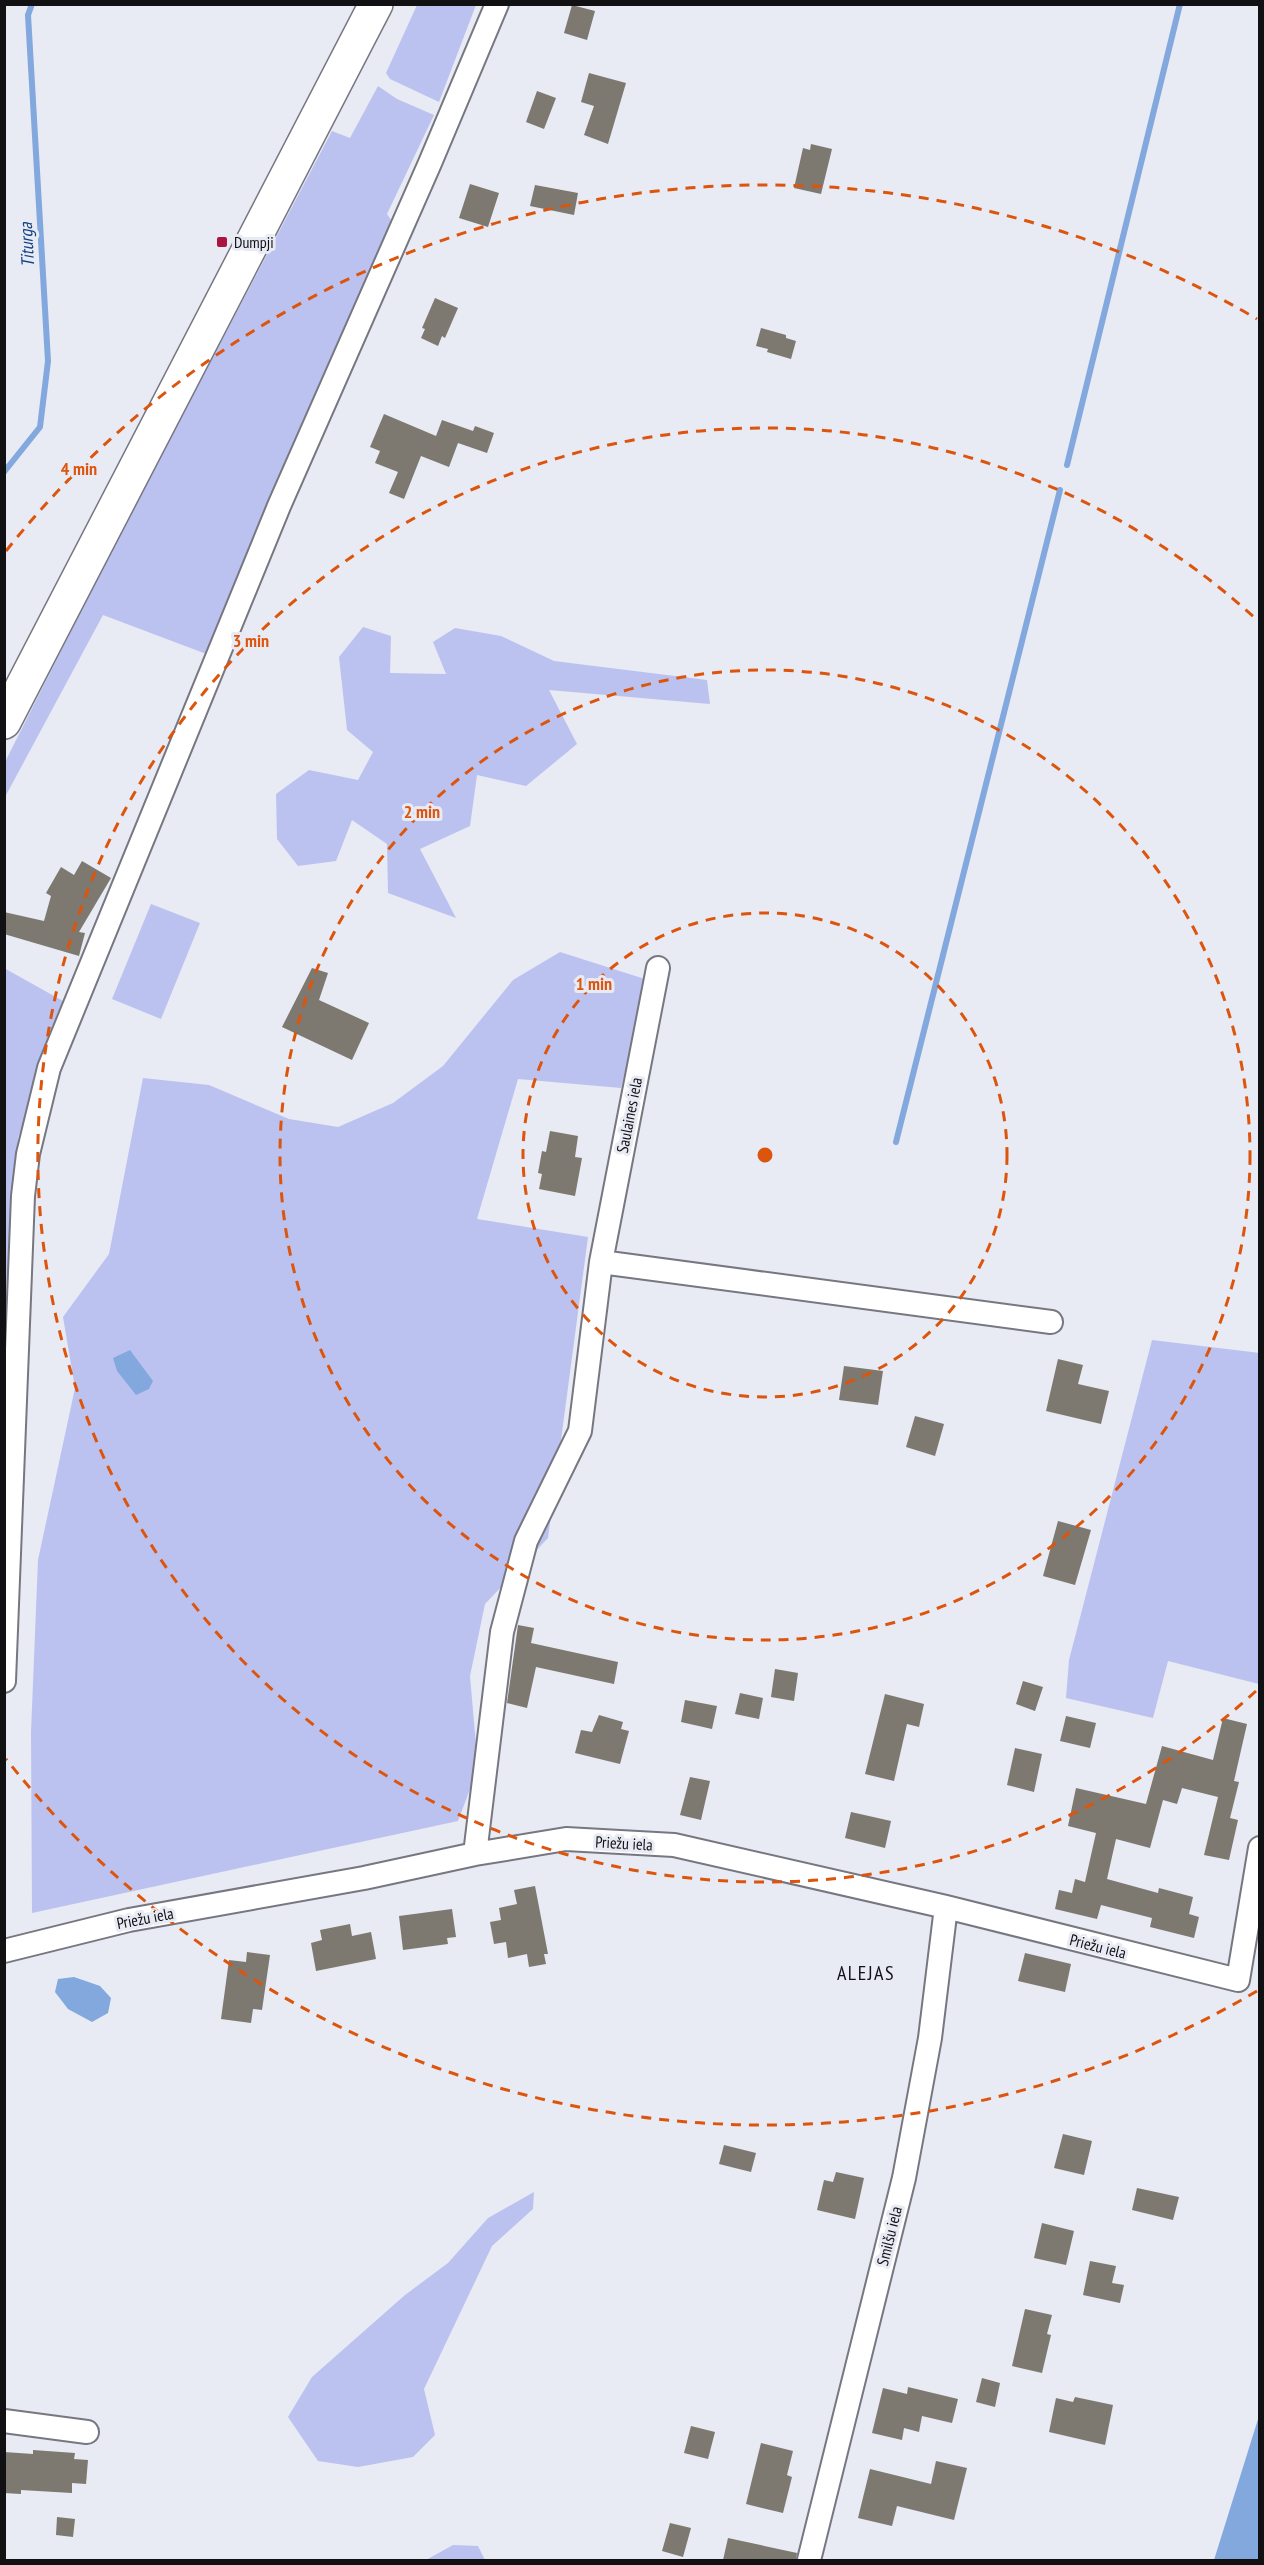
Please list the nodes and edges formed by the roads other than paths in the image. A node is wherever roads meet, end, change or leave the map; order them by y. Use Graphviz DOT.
graph roads {
  1 [pos="376,4"];
  2 [pos="496,4"];
  3 [pos="4,722"];
  4 [pos="658,968"];
  5 [pos="601,1262"];
  6 [pos="1051,1322"];
  7 [pos="4,1681"];
  8 [pos="1260,1848"];
  9 [pos="475,1854"];
  10 [pos="946,1907"];
  11 [pos="4,1951"];
  12 [pos="4,2421"];
  13 [pos="87,2432"];
  14 [pos="809,2560"];
  1 -- 3 [label="main road"];
  2 -- 7 [label="street"];
  4 -- 5 [label="street, Saulaines iela"];
  5 -- 6 [label="street"];
  5 -- 9 [label="street, Saulaines iela"];
  8 -- 10 [label="street, Priežu iela"];
  9 -- 10 [label="street, Priežu iela"];
  9 -- 11 [label="street, Priežu iela"];
  10 -- 14 [label="street, Smilšu iela"];
  12 -- 13 [label="street"];
}
